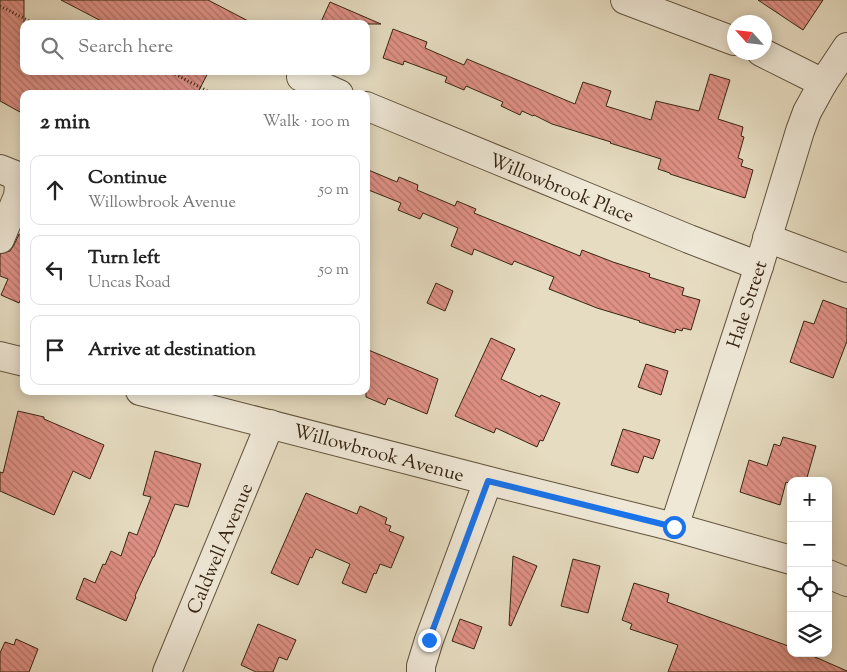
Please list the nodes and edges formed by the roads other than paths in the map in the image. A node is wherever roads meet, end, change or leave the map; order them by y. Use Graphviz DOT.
graph roads {
  1 [pos="625,0"];
  2 [pos="727,38"];
  3 [pos="847,47"];
  4 [pos="772,58"];
  5 [pos="301,77"];
  6 [pos="822,83"];
  7 [pos="330,90"];
  8 [pos="370,108"];
  9 [pos="0,169"];
  10 [pos="767,238"];
  11 [pos="0,239"];
  12 [pos="759,266"];
  13 [pos="847,268"];
  14 [pos="0,356"];
  15 [pos="20,361"];
  16 [pos="156,395"];
  17 [pos="270,424"];
  18 [pos="488,481"];
  19 [pos="674,527"];
  20 [pos="787,559"];
  21 [pos="832,576"];
  22 [pos="847,582"];
  23 [pos="167,672"];
  24 [pos="421,672"];
  1 -- 2 [label="street"];
  3 -- 6 [label="street, Hale Street"];
  4 -- 6 [label="street"];
  5 -- 7 [label="street"];
  6 -- 10 [label="street, Hale Street"];
  8 -- 12 [label="street, Willowbrook Place"];
  9 -- 11 [label="street"];
  10 -- 12 [label="street, Hale Street"];
  10 -- 13 [label="street"];
  12 -- 19 [label="street, Hale Street"];
  14 -- 15 [label="street"];
  16 -- 17 [label="street, Willowbrook Avenue"];
  17 -- 18 [label="street, Willowbrook Avenue"];
  17 -- 23 [label="street, Caldwell Avenue"];
  18 -- 19 [label="street, Willowbrook Avenue"];
  18 -- 24 [label="street"];
  19 -- 20 [label="street, Willowbrook Avenue"];
  21 -- 22 [label="street"];
}
